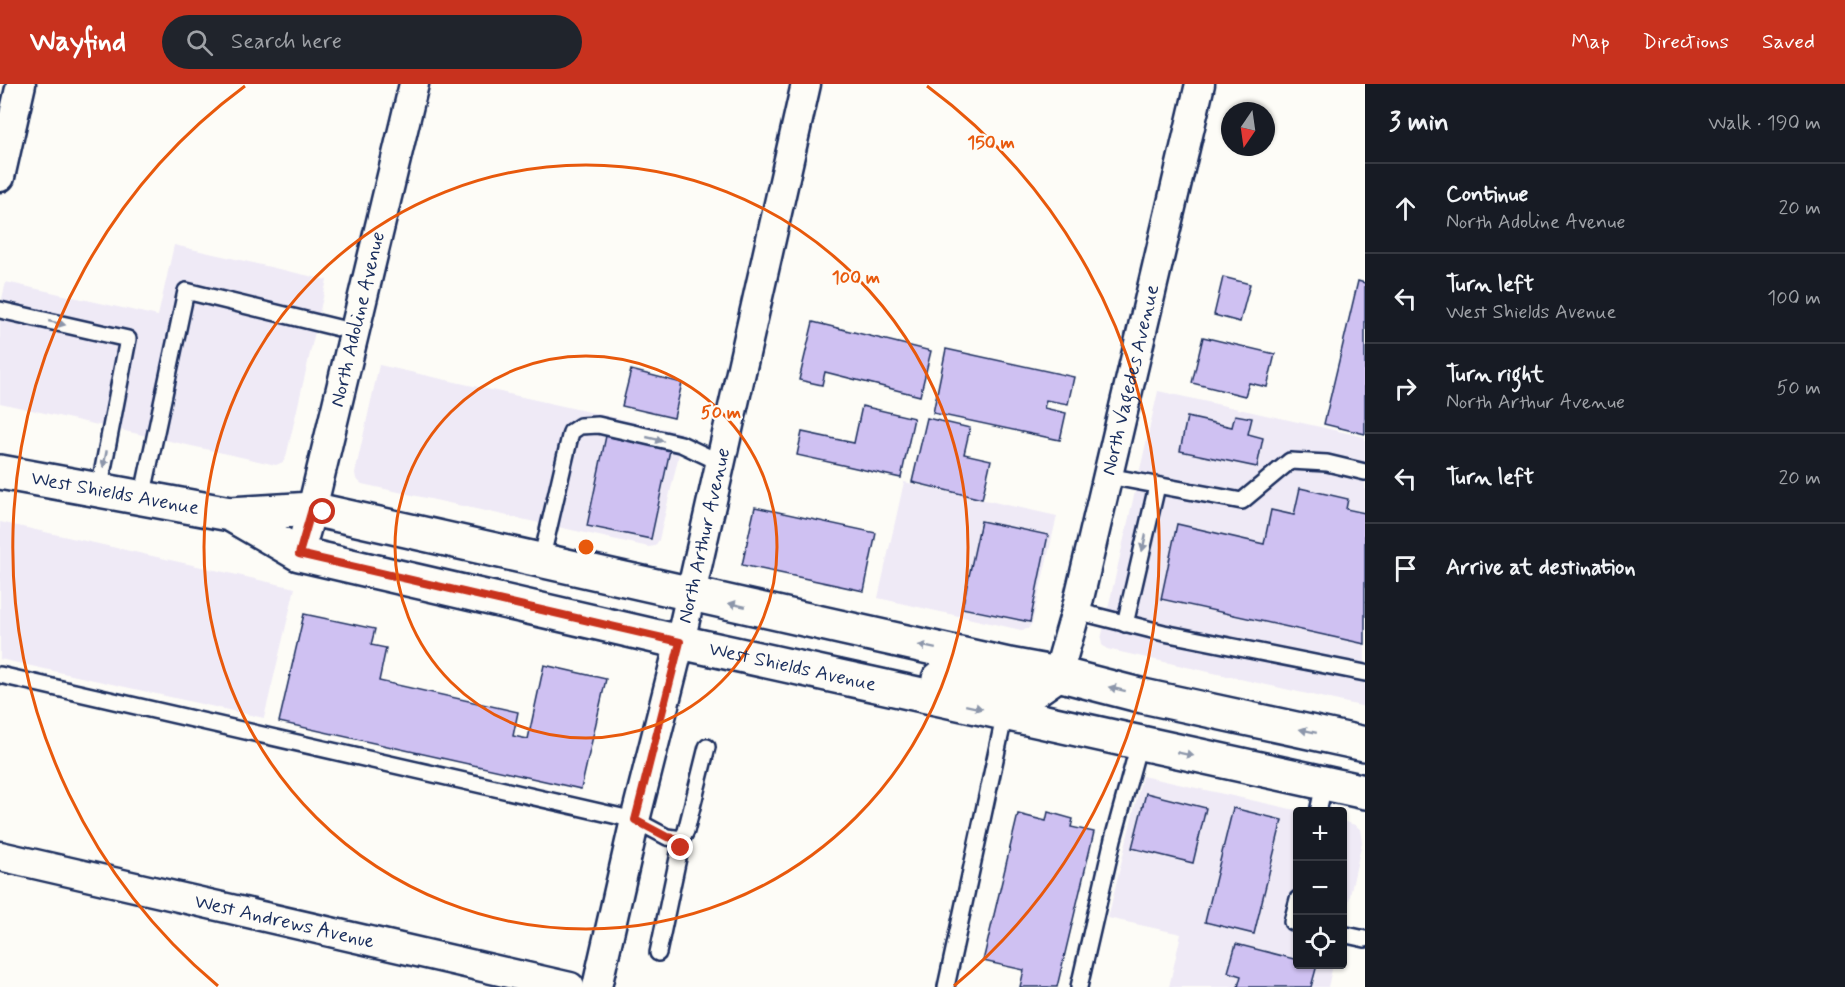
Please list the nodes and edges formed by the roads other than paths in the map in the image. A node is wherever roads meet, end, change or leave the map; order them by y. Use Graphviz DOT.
graph roads {
  1 [pos="21,84"];
  2 [pos="414,84"];
  3 [pos="806,84"];
  4 [pos="1200,84"];
  5 [pos="0,177"];
  6 [pos="0,310"];
  7 [pos="354,332"];
  8 [pos="720,462"];
  9 [pos="0,472"];
  10 [pos="1365,472"];
  11 [pos="1108,476"];
  12 [pos="1157,486"];
  13 [pos="99,490"];
  14 [pos="142,498"];
  15 [pos="312,509"];
  16 [pos="230,514"];
  17 [pos="299,554"];
  18 [pos="541,561"];
  19 [pos="690,595"];
  20 [pos="1076,612"];
  21 [pos="1125,624"];
  22 [pos="680,642"];
  23 [pos="1365,673"];
  24 [pos="1058,674"];
  25 [pos="0,675"];
  26 [pos="860,682"];
  27 [pos="1005,713"];
  28 [pos="1139,744"];
  29 [pos="1365,744"];
  30 [pos="707,747"];
  31 [pos="1365,792"];
  32 [pos="1321,798"];
  33 [pos="635,820"];
  34 [pos="682,839"];
  35 [pos="0,856"];
  36 [pos="1347,934"];
  37 [pos="1365,939"];
  38 [pos="658,952"];
  39 [pos="570,987"];
  40 [pos="597,987"];
  41 [pos="946,987"];
  42 [pos="1079,987"];
  1 -- 5 [label="street"];
  2 -- 7 [label="street, North Adoline Avenue"];
  3 -- 8 [label="street, North Arthur Avenue"];
  4 -- 11 [label="street, North Vagedes Avenue"];
  6 -- 13 [label="lane, one-way"];
  7 -- 14 [label="lane"];
  7 -- 15 [label="street, North Adoline Avenue"];
  18 -- 8 [label="lane, one-way"];
  8 -- 19 [label="street, North Arthur Avenue"];
  9 -- 13 [label="main road, West Shields Avenue"];
  10 -- 12 [label="lane"];
  11 -- 12 [label="lane"];
  11 -- 20 [label="street, North Vagedes Avenue"];
  12 -- 21 [label="lane, one-way"];
  13 -- 14 [label="main road, West Shields Avenue"];
  14 -- 16 [label="main road, West Shields Avenue"];
  15 -- 16 [label="main road, West Shields Avenue"];
  15 -- 17 [label="street, North Adoline Avenue"];
  15 -- 18 [label="main road, West Shields Avenue"];
  16 -- 17 [label="main road, West Shields Avenue"];
  17 -- 22 [label="main road, West Shields Avenue"];
  18 -- 19 [label="main road, West Shields Avenue"];
  19 -- 22 [label="street, North Arthur Avenue"];
  24 -- 19 [label="main road, West Shields Avenue, one-way"];
  20 -- 21 [label="lane"];
  20 -- 24 [label="street, North Vagedes Avenue"];
  21 -- 23 [label="lane"];
  22 -- 26 [label="main road, West Shields Avenue"];
  22 -- 33 [label="street, North Arthur Avenue"];
  24 -- 26 [label="main road"];
  29 -- 24 [label="main road, West Shields Avenue, one-way"];
  25 -- 33 [label="lane"];
  26 -- 27 [label="main road, West Shields Avenue, one-way"];
  27 -- 28 [label="main road, West Shields Avenue"];
  27 -- 41 [label="lane"];
  28 -- 32 [label="main road, West Shields Avenue, one-way"];
  28 -- 42 [label="lane"];
  30 -- 34 [label="lane"];
  31 -- 32 [label="main road, West Shields Avenue"];
  33 -- 34 [label="lane"];
  33 -- 40 [label="street, North Arthur Avenue"];
  34 -- 38 [label="lane"];
  35 -- 39 [label="street, West Andrews Avenue"];
  36 -- 37 [label="lane"];
}
